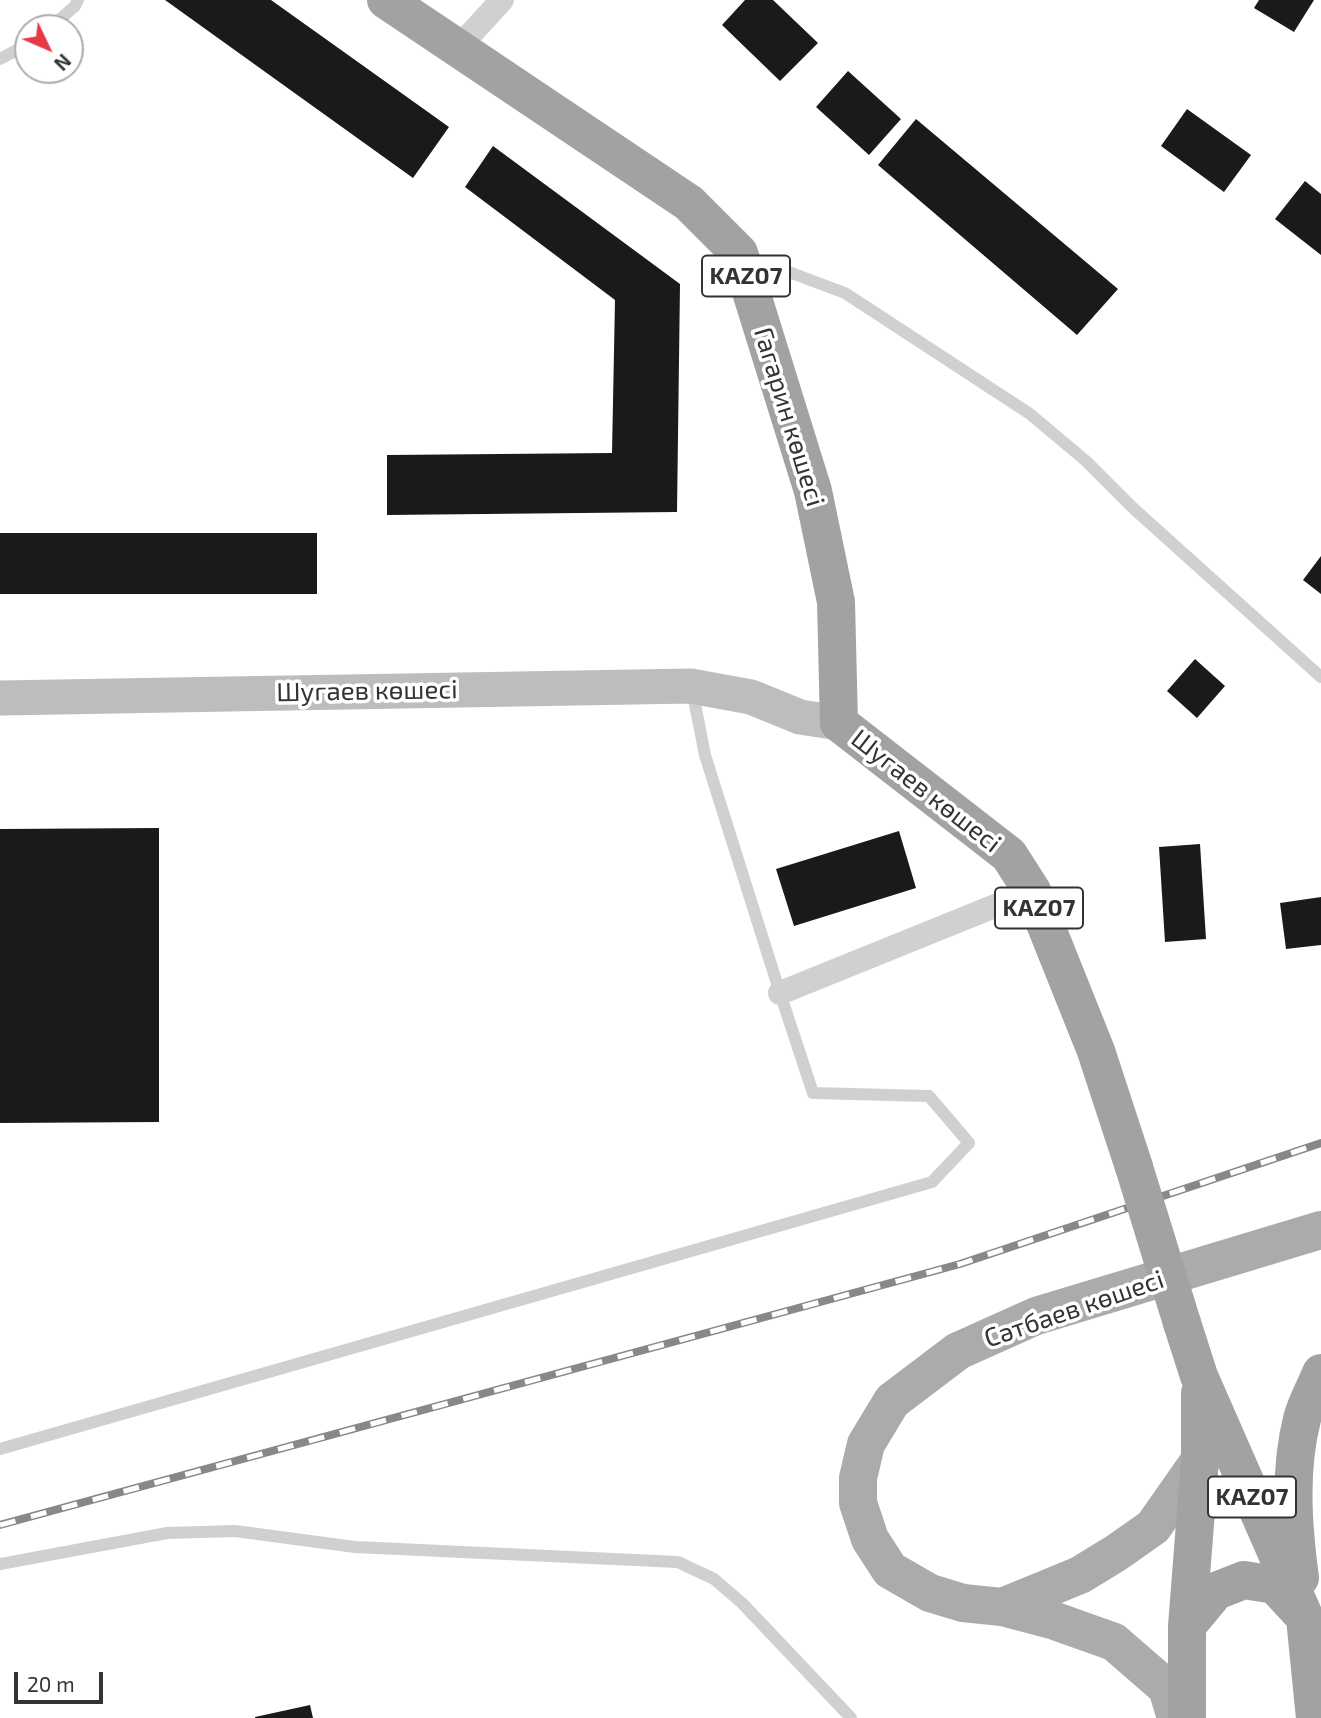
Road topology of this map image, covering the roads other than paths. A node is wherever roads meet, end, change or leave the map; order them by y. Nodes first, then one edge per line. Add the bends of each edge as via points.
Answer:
1 (78, 0) edge
2 (386, 0) edge
3 (502, 0) edge
4 (66, 14) edge
5 (457, 49) junction
6 (739, 253) junction
7 (1321, 677) edge
8 (691, 686) junction
9 (0, 698) edge
10 (839, 723) junction
11 (1032, 891) junction
12 (780, 993) junction
13 (1321, 1230) edge
14 (1321, 1373) edge
15 (1199, 1377) junction
16 (0, 1449) edge
17 (1200, 1460) junction
18 (0, 1564) edge
19 (1002, 1606) junction
20 (1305, 1618) junction
21 (1187, 1626) junction
22 (851, 1718) edge
23 (1176, 1718) edge
24 (1187, 1718) edge
25 (1315, 1718) edge

1 - 4 lane
2 - 5 highway, Гагарин көшесі / KAZ07
3 - 5 street
5 - 6 highway, Гагарин көшесі / KAZ07 via 689,203
6 - 7 lane via 845,293 1030,414
6 - 10 highway, Гагарин көшесі / KAZ07 via 813,491 836,602
8 - 9 main road, Шугаев көшесі
8 - 10 main road, Шугаев көшесі via 751,697 800,717
8 - 12 lane via 705,755
10 - 11 highway, Шугаев көшесі / KAZ07 via 1009,855
11 - 12 street
11 - 15 highway, Шугаев көшесі / KAZ07, bridge via 1096,1051
12 - 16 lane via 813,1093 929,1096 969,1143 932,1182
13 - 19 main road, Сәтбаев көшесі via 1036,1316 958,1351 892,1401 866,1444 858,1478 858,1503 870,1539 890,1570 930,1593 963,1603
14 - 20 highway via 1303,1416 1293,1461 1294,1534
15 - 17 highway, Шугаев көшесі
15 - 20 highway, Шугаев көшесі / KAZ07
17 - 19 main road, Сәтбаев көшесі via 1153,1527 1080,1575
17 - 21 highway, KAZ07
18 - 22 lane via 167,1534 234,1531 355,1547 678,1562 714,1579 742,1603
19 - 23 main road, Сәтбаев көшесі via 1114,1642 1167,1688
20 - 21 highway via 1275,1585 1244,1580 1216,1591
20 - 25 highway, Шугаев көшесі / KAZ07
21 - 24 highway, KAZ07

